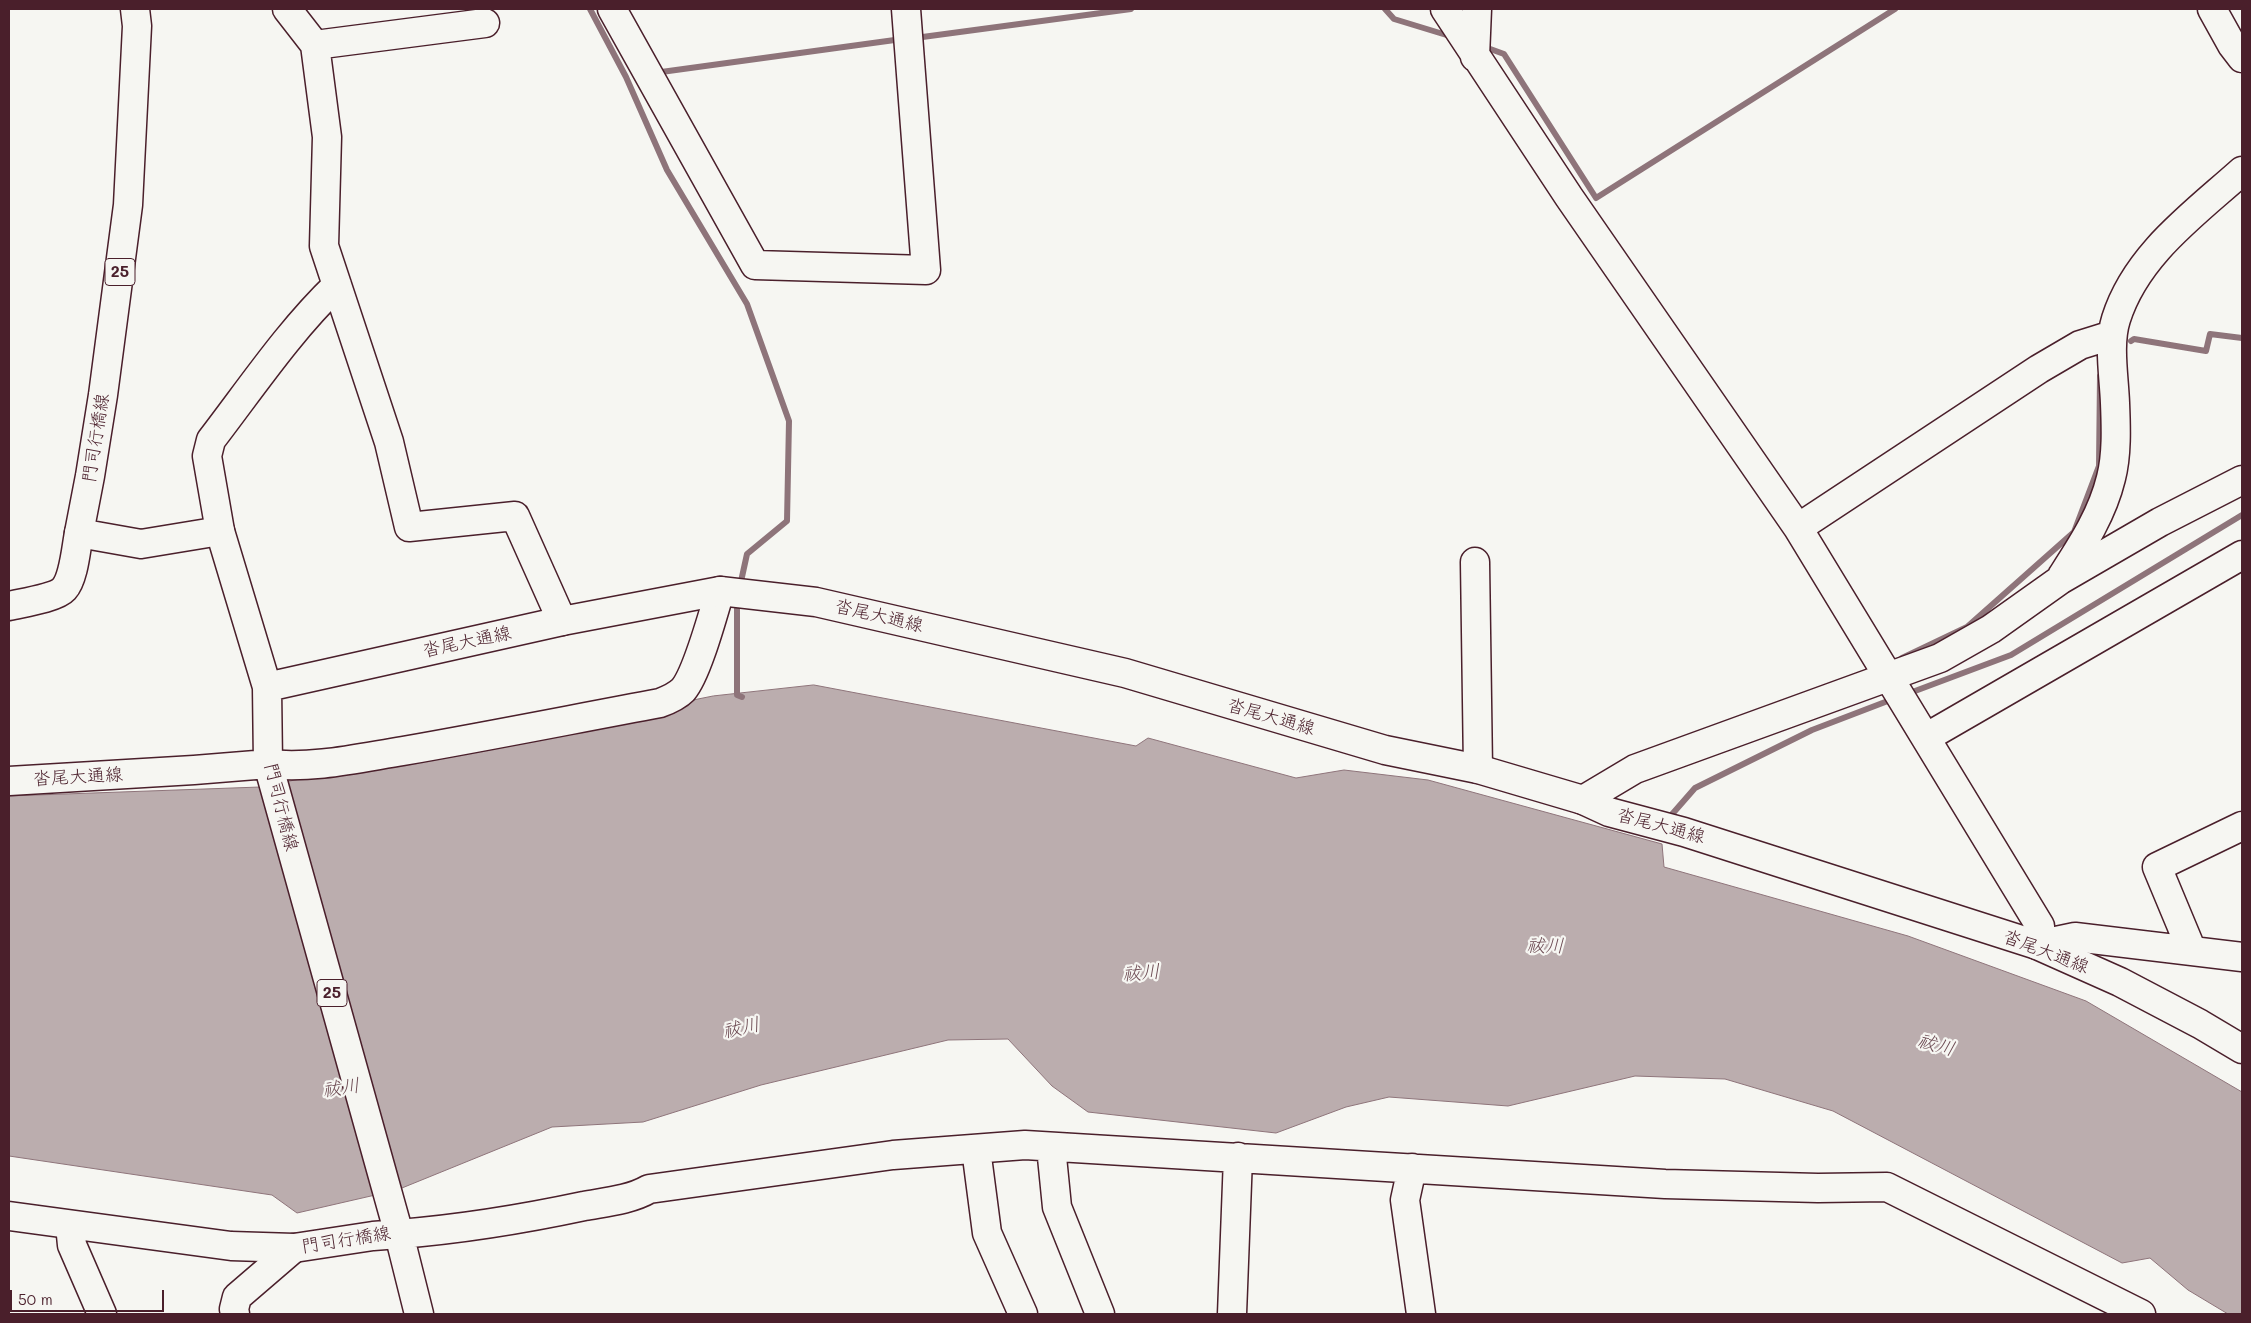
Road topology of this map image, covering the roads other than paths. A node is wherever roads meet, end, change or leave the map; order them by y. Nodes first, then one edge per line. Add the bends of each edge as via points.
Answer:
1 (134, 9) edge
2 (287, 9) edge
3 (612, 9) edge
4 (906, 9) edge
5 (1446, 9) edge
6 (1477, 9) edge
7 (2212, 9) edge
8 (485, 23) dead end
9 (315, 46) junction
10 (1475, 57) junction
11 (2242, 58) edge
12 (2242, 171) edge
13 (337, 285) junction
14 (2112, 335) junction
15 (2242, 480) edge
16 (1798, 528) junction
17 (220, 531) junction
18 (79, 533) junction
19 (2242, 555) edge
20 (1475, 562) dead end
21 (2060, 580) junction
22 (720, 591) junction
23 (9, 606) edge
24 (562, 621) junction
25 (1892, 682) junction
26 (267, 687) junction
27 (1924, 734) junction
28 (269, 769) junction
29 (1478, 769) junction
30 (9, 781) edge
31 (1583, 800) junction
32 (2242, 826) edge
33 (2037, 945) junction
34 (2192, 950) junction
35 (2242, 957) edge
36 (2242, 1049) edge
37 (1051, 1147) junction
38 (976, 1149) junction
39 (1238, 1157) junction
40 (1412, 1168) junction
41 (9, 1216) edge
42 (397, 1223) junction
43 (70, 1225) junction
44 (294, 1248) junction
45 (102, 1314) edge
46 (234, 1314) edge
47 (419, 1314) edge
48 (1023, 1314) edge
49 (1100, 1314) edge
50 (1232, 1314) edge
51 (1421, 1314) edge
52 (2142, 1314) edge

1 - 18 street, 門司行橋線 / 25 via 136,36 128,205 103,395
2 - 9 street
3 - 4 street via 755,265 926,270
5 - 10 street
6 - 10 street
7 - 11 street
8 - 9 street
9 - 13 street via 327,137 324,246
10 - 16 street
12 - 14 street via 2148,258 2122,303
13 - 17 street, 門司行橋線 via 288,340 211,440 207,456
13 - 24 street via 390,442 409,528 515,516
14 - 16 street via 2080,345 2039,369
14 - 21 street via 2116,429 2112,476 2092,530
15 - 21 street via 2160,522
16 - 25 street
17 - 18 street via 141,544
17 - 26 street, 門司行橋線 / 25
18 - 23 street, 門司行橋線 via 69,580 63,590
19 - 27 street
20 - 29 street
21 - 25 street via 1974,639
22 - 24 street, 沓尾大通線
22 - 28 street, 沓尾大通線 via 684,689 660,703 454,742
22 - 29 street, 沓尾大通線 via 816,602 1124,673 1385,750
24 - 26 street, 沓尾大通線
25 - 27 street
25 - 31 street via 1636,769
26 - 28 street, 門司行橋線 / 25
27 - 33 street via 2040,926
28 - 30 street, 沓尾大通線
28 - 42 street, 門司行橋線 / 25
29 - 31 street, 沓尾大通線
31 - 33 street, 沓尾大通線 via 1609,812 1684,832
32 - 34 street via 2157,867
33 - 34 street via 2075,937
33 - 36 street, 沓尾大通線 via 2120,982
34 - 35 street
37 - 38 street via 1025,1145
37 - 39 street
37 - 49 street via 1057,1207
38 - 42 street via 893,1155 649,1189 638,1195 573,1209 447,1230
38 - 48 street via 987,1233
39 - 40 street
39 - 50 street
40 - 51 street via 1405,1200
40 - 52 street via 1665,1184 1887,1187
41 - 43 street, 門司行橋線
42 - 44 street, 門司行橋線 via 373,1236
42 - 47 street
43 - 44 street, 門司行橋線 via 231,1246
43 - 45 street via 72,1245
44 - 46 street via 236,1297

